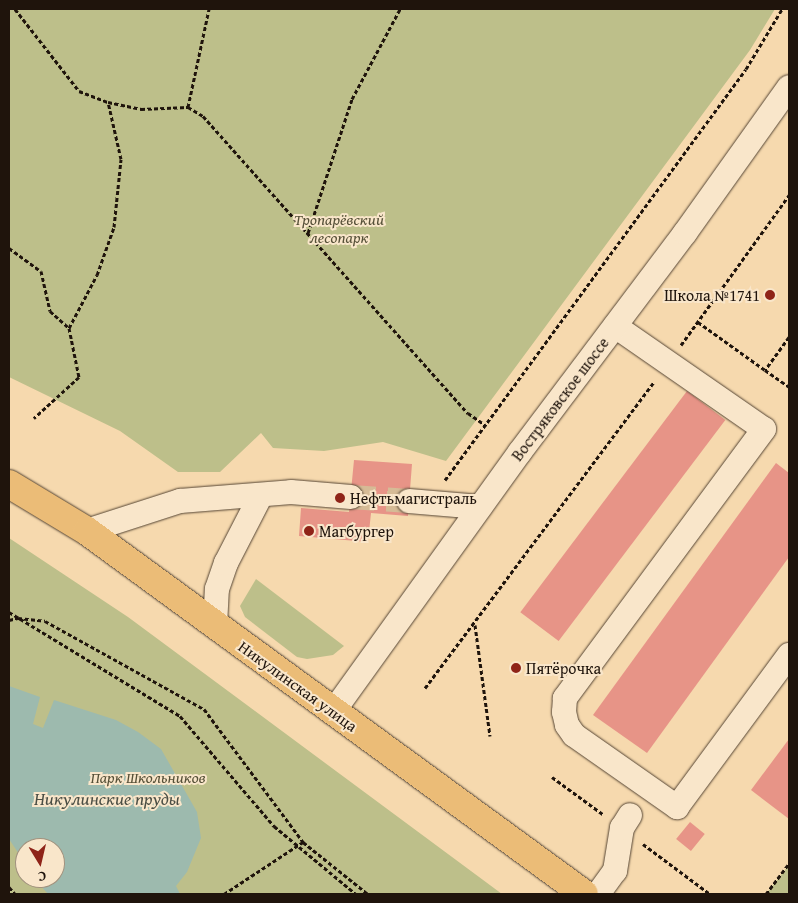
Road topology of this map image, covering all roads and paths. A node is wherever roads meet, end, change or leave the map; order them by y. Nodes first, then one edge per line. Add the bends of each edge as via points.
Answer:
1 (15, 9) edge
2 (400, 9) edge
3 (782, 9) edge
4 (207, 10) edge
5 (789, 87) edge
6 (108, 102) junction
7 (188, 107) junction
8 (789, 195) edge
9 (308, 233) junction
10 (9, 248) edge
11 (698, 322) junction
12 (615, 326) junction
13 (69, 328) junction
14 (789, 337) edge
15 (669, 362) junction
16 (765, 370) junction
17 (789, 387) edge
18 (34, 418) dead end
19 (485, 425) junction
20 (9, 484) edge
21 (261, 495) junction
22 (351, 497) tunnel mouth
23 (419, 502) joint
24 (480, 507) junction
25 (87, 531) junction
26 (9, 612) edge
27 (18, 618) junction
28 (9, 620) edge
29 (475, 624) junction
30 (215, 625) junction
31 (789, 655) edge
32 (426, 688) dead end
33 (333, 712) junction
34 (490, 736) dead end
35 (630, 815) dead end
36 (303, 842) junction
37 (298, 846) junction
38 (789, 864) edge
39 (9, 886) edge
40 (15, 894) edge
41 (224, 894) edge
42 (356, 894) edge
43 (368, 894) edge
44 (584, 894) edge
45 (598, 894) edge
46 (766, 894) edge

1 - 6 path via 80,91
2 - 9 path via 352,99
3 - 19 path via 746,69
4 - 7 path
5 - 12 street, Востряковское шоссе
6 - 7 path via 141,109
6 - 13 path via 122,159 114,227 97,275
7 - 9 path via 203,116
8 - 11 path
9 - 19 path via 468,413
10 - 13 path via 41,271 50,311
11 - 15 path
11 - 16 path
12 - 15 street
12 - 24 street, Востряковское шоссе
13 - 18 path via 79,377
14 - 16 path
15 - 29 path
15 - 31 street via 764,429 565,698 567,725 574,735 677,806
16 - 17 path
19 - 23 path
20 - 25 main road, Никулинская улица
21 - 22 street via 291,492
21 - 25 street via 180,501
21 - 30 street via 226,563 217,589
23 - 24 street
24 - 33 street, Востряковское шоссе
25 - 30 main road, Никулинская улица
26 - 27 path
27 - 28 path
27 - 36 path via 45,621 204,708
27 - 37 path via 180,716 274,826
29 - 32 path
29 - 34 path
30 - 33 main road, Никулинская улица
33 - 44 main road, Никулинская улица
35 - 45 street via 622,828 614,871
36 - 37 path
36 - 43 path
37 - 41 path
37 - 42 path
38 - 46 path
39 - 40 path

